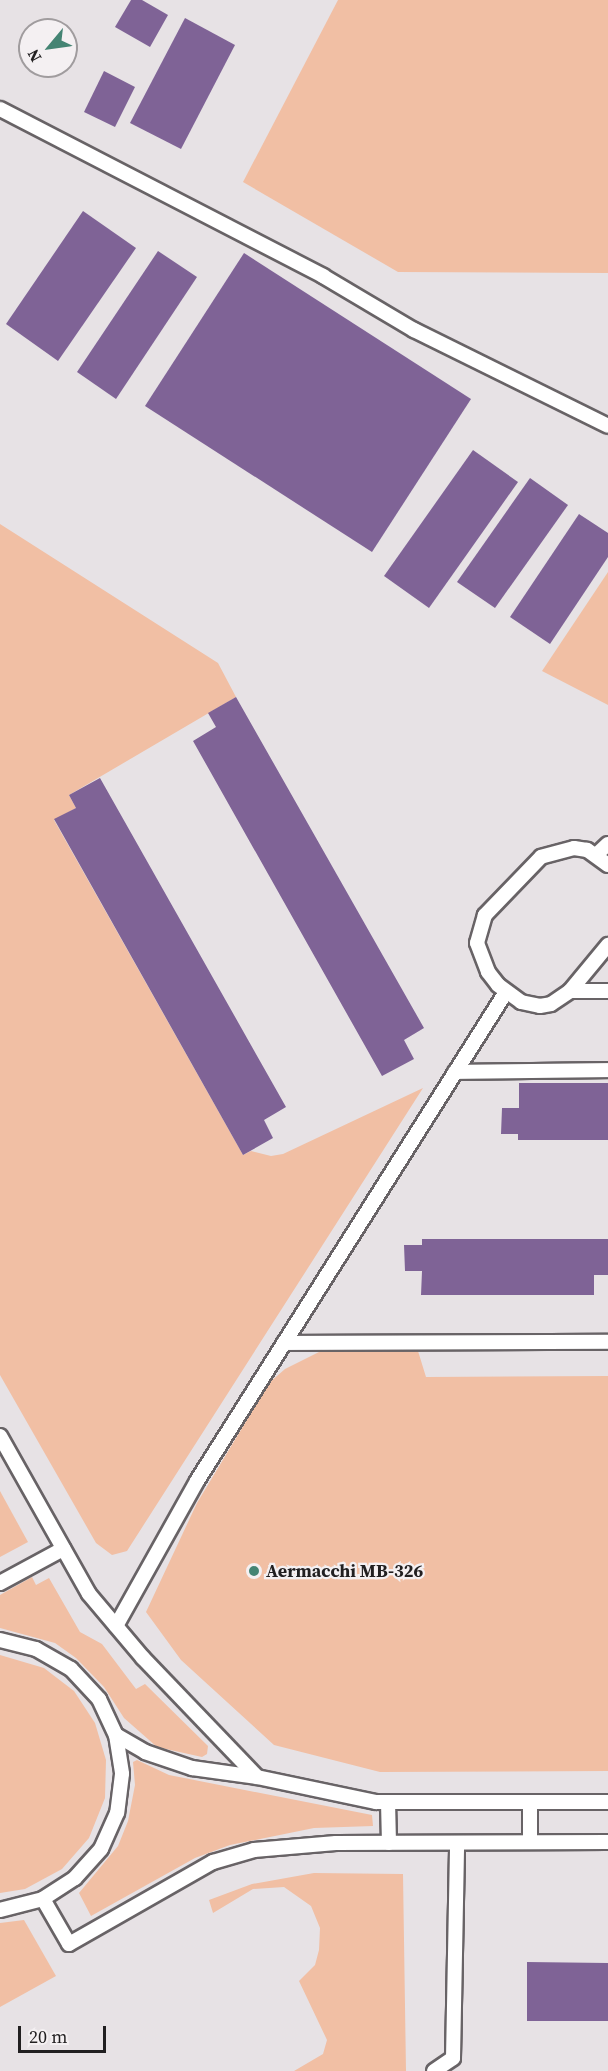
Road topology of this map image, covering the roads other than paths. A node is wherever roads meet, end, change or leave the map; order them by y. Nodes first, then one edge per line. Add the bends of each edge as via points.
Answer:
1 (0, 109) edge
2 (608, 426) edge
3 (608, 844) edge
4 (596, 855) junction
5 (608, 866) edge
6 (608, 945) edge
7 (570, 991) junction
8 (608, 991) edge
9 (506, 992) junction
10 (608, 1070) edge
11 (455, 1072) junction
12 (608, 1342) edge
13 (284, 1343) junction
14 (0, 1436) edge
15 (63, 1549) junction
16 (0, 1583) edge
17 (116, 1626) junction
18 (0, 1640) edge
19 (116, 1735) junction
20 (257, 1776) junction
21 (388, 1802) junction
22 (608, 1802) edge
23 (530, 1803) junction
24 (530, 1842) junction
25 (608, 1842) edge
26 (389, 1843) junction
27 (457, 1843) junction
28 (43, 1899) junction
29 (0, 1910) edge
30 (453, 2065) edge
31 (434, 2071) edge

1 - 2 lane via 303,265 414,330
3 - 4 lane
4 - 5 lane
4 - 9 lane via 574,848 542,857 485,915 477,933 481,958
6 - 7 lane
7 - 8 lane
7 - 9 lane via 551,1004 540,1006 521,1002
9 - 11 lane
10 - 11 lane
11 - 13 lane
12 - 13 lane
13 - 17 lane via 196,1481
14 - 15 lane
15 - 16 lane
15 - 17 lane via 89,1594
17 - 20 lane
18 - 19 lane via 36,1649 71,1669 99,1699
19 - 20 lane via 145,1752 192,1768
19 - 28 lane via 122,1774 113,1822 101,1849 75,1878
20 - 21 lane
21 - 23 lane
21 - 26 lane
22 - 23 lane
23 - 24 lane
24 - 25 lane
24 - 27 lane
26 - 27 lane
26 - 28 lane via 254,1850 213,1862 69,1944
27 - 30 lane
28 - 29 lane
30 - 31 lane

